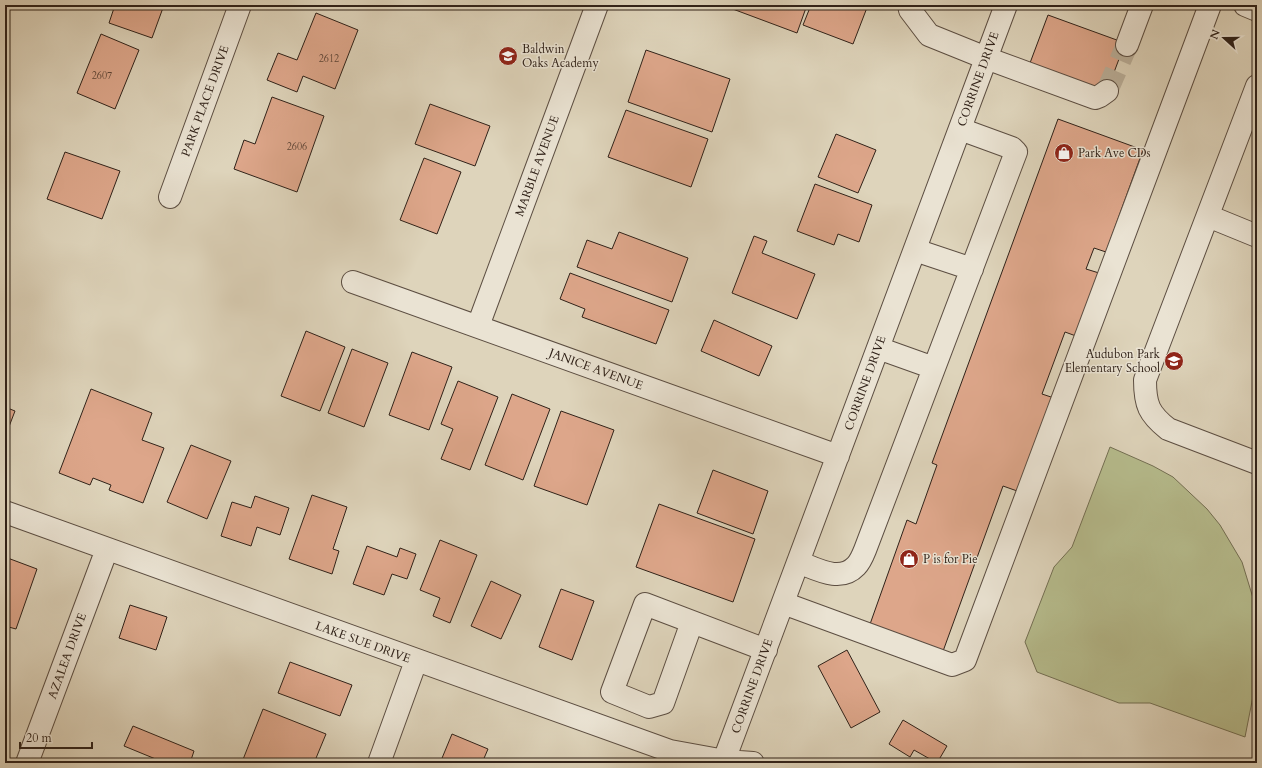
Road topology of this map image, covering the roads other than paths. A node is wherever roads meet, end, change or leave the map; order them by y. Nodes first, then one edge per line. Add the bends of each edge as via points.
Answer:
1 (240, 5) edge
2 (597, 5) edge
3 (909, 5) edge
4 (1006, 5) edge
5 (1142, 5) edge
6 (1210, 5) edge
7 (1245, 5) edge
8 (1257, 10) edge
9 (1127, 45) tunnel mouth
10 (986, 58) junction
11 (1257, 86) edge
12 (1107, 91) dead end
13 (960, 129) junction
14 (170, 197) dead end
15 (1208, 216) junction
16 (1257, 236) edge
17 (915, 250) junction
18 (972, 269) junction
19 (353, 282) dead end
20 (478, 326) junction
21 (878, 348) junction
22 (934, 368) junction
23 (838, 456) junction
24 (1257, 463) edge
25 (5, 512) edge
26 (107, 549) junction
27 (798, 562) junction
28 (783, 603) junction
29 (692, 622) junction
30 (766, 650) junction
31 (416, 661) junction
32 (724, 762) edge
33 (27, 763) edge
34 (379, 763) edge
35 (753, 763) edge

1 - 14 street, PARK PLACE DRIVE
2 - 20 street, MARBLE AVENUE
3 - 10 street via 929,35
4 - 10 street, CORRINE DRIVE
5 - 9 street
6 - 28 street via 965,660 952,665
7 - 8 street
10 - 12 street via 1095,98
10 - 13 street, CORRINE DRIVE
11 - 15 street
13 - 17 street, CORRINE DRIVE
13 - 18 street via 1012,148 1016,152
15 - 16 street
15 - 24 street via 1145,380 1145,397 1150,412 1168,429
17 - 18 street
17 - 21 street, CORRINE DRIVE
18 - 22 street
19 - 20 street, JANICE AVENUE
20 - 23 street, JANICE AVENUE
21 - 22 street
21 - 23 street, CORRINE DRIVE
22 - 27 street via 857,566 846,574 833,575
23 - 27 street, CORRINE DRIVE
25 - 26 street, LAKE SUE DRIVE
26 - 31 street, LAKE SUE DRIVE
26 - 33 street, AZALEA DRIVE
27 - 28 street, CORRINE DRIVE
28 - 30 street, CORRINE DRIVE
29 - 29 street via 645,604 612,692 649,707 663,703
29 - 30 street
30 - 32 street, CORRINE DRIVE
31 - 32 street, LAKE SUE DRIVE via 670,751
31 - 34 street
32 - 35 street, LAKE SUE DRIVE

